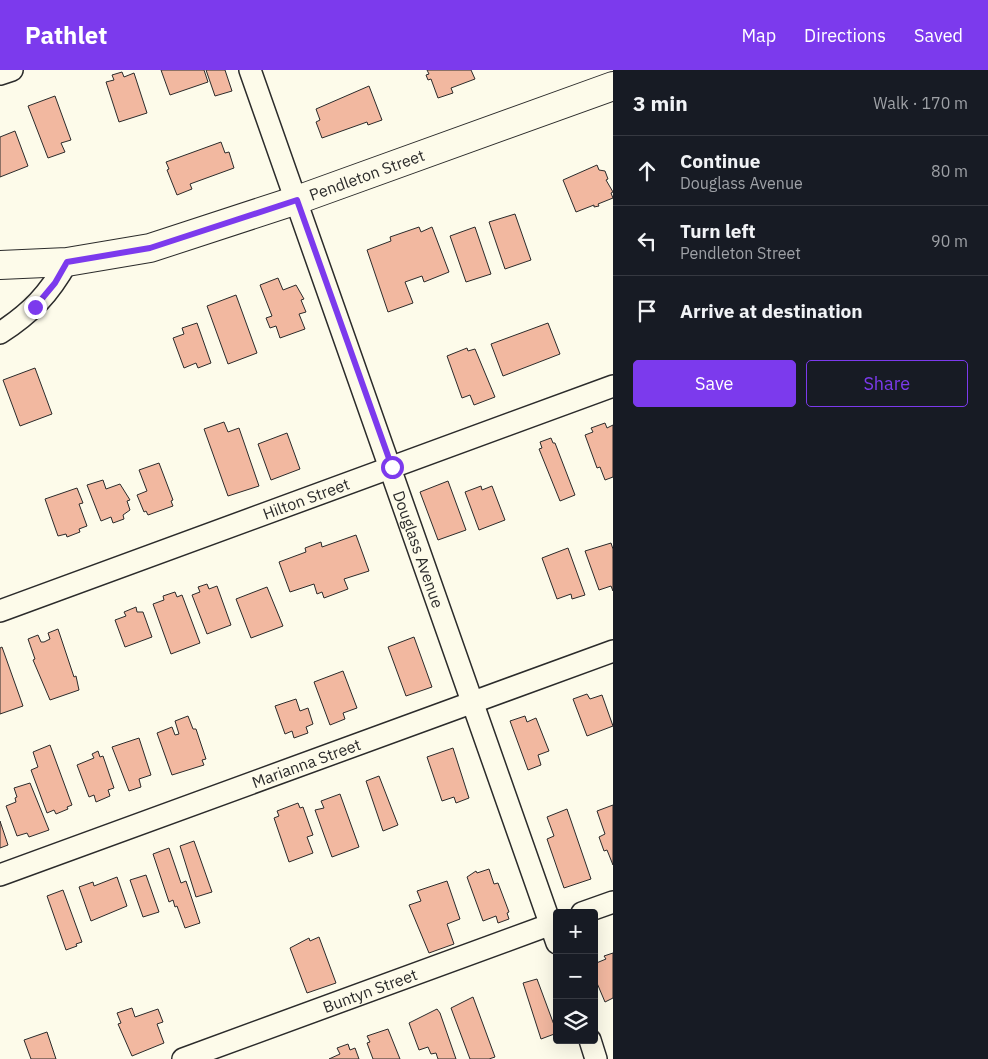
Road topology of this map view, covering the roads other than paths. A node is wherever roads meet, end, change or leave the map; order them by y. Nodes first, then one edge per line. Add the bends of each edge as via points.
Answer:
1 (12, 70) edge
2 (250, 70) edge
3 (0, 74) edge
4 (613, 86) edge
5 (297, 200) junction
6 (67, 262) junction
7 (0, 265) edge
8 (0, 333) edge
9 (613, 386) edge
10 (392, 467) junction
11 (0, 612) edge
12 (613, 651) edge
13 (471, 703) junction
14 (0, 875) edge
15 (613, 902) edge
16 (593, 909) edge
17 (553, 925) edge
18 (553, 931) edge
19 (591, 1044) edge
20 (183, 1059) edge
21 (596, 1059) edge

1 - 3 street
2 - 5 street, Douglass Avenue
4 - 5 main road, Pendleton Street
5 - 6 main road, Pendleton Street via 150,248
5 - 10 street, Douglass Avenue
6 - 7 main road, Pendleton Street
6 - 8 street via 35,307
9 - 10 street, Hilton Street
10 - 11 street, Hilton Street
10 - 13 street, Douglass Avenue
12 - 13 street, Marianna Street
13 - 14 street, Marianna Street
13 - 17 street, Douglass Avenue
15 - 16 street
18 - 20 street, Buntyn Street
19 - 21 street

